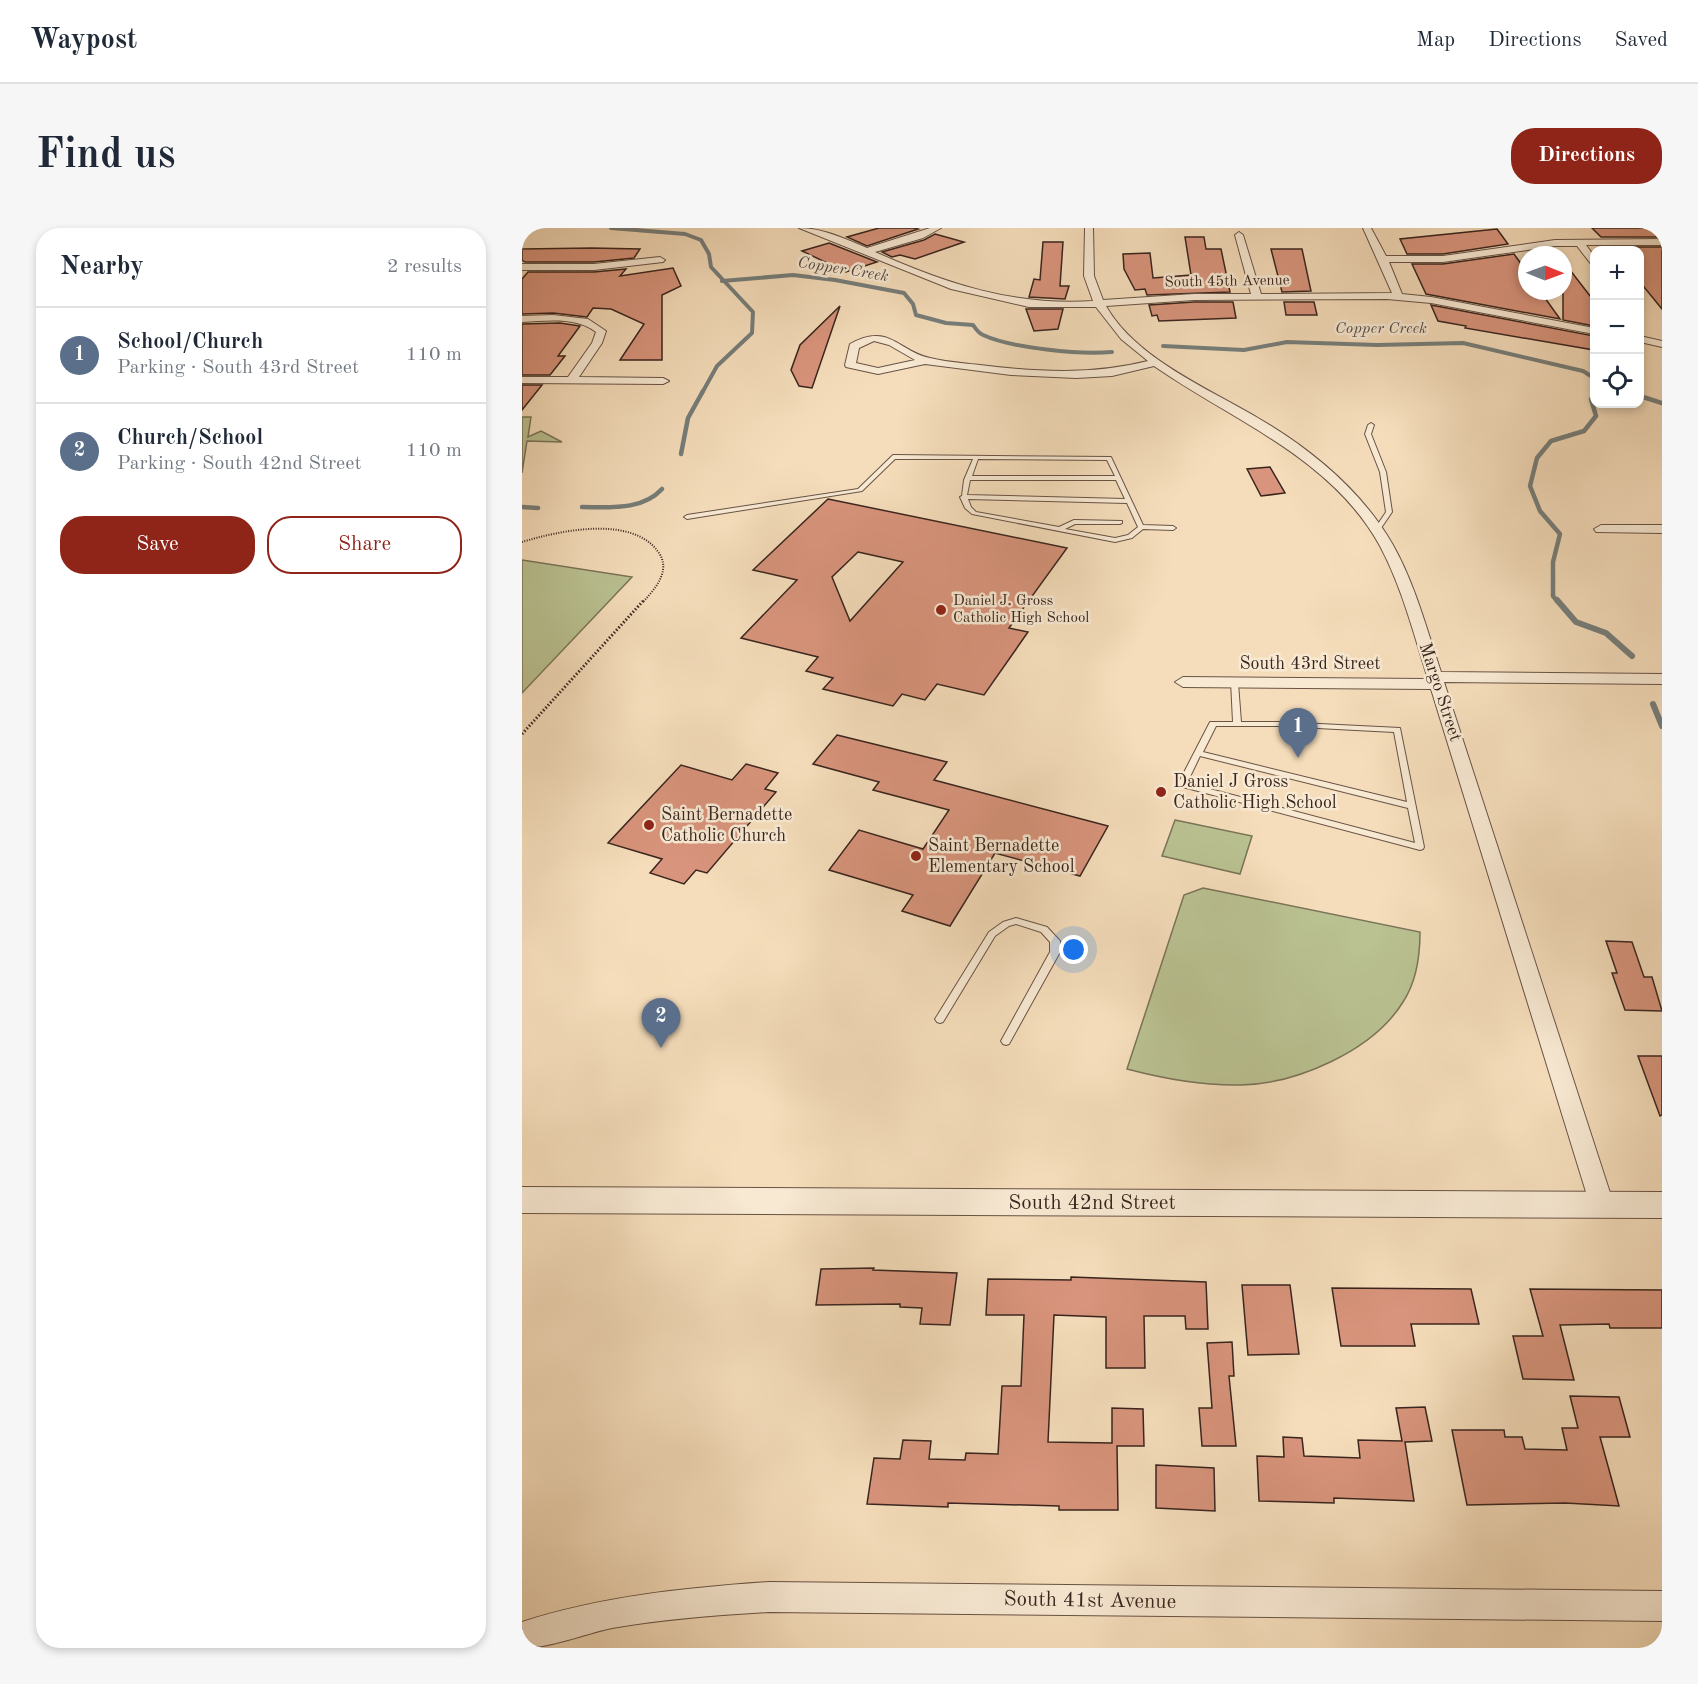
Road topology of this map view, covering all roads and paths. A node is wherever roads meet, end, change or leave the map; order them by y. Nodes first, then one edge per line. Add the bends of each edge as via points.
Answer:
1 (803, 228) edge
2 (937, 228) edge
3 (1089, 228) edge
4 (1367, 228) edge
5 (1239, 236) dead end
6 (1579, 242) junction
7 (1662, 242) edge
8 (868, 251) junction
9 (1590, 257) edge
10 (1383, 259) junction
11 (660, 260) dead end
12 (522, 267) edge
13 (1257, 296) junction
14 (1398, 297) junction
15 (1098, 304) junction
16 (522, 319) edge
17 (1590, 330) edge
18 (1644, 337) edge
19 (1662, 344) edge
20 (925, 361) junction
21 (1156, 362) junction
22 (522, 380) edge
23 (571, 380) junction
24 (663, 381) dead end
25 (1371, 425) dead end
26 (976, 458) junction
27 (969, 478) junction
28 (1117, 478) junction
29 (963, 497) junction
30 (1129, 501) junction
31 (687, 517) dead end
32 (1120, 522) dead end
33 (1142, 527) junction
34 (1173, 528) dead end
35 (1060, 529) junction
36 (1602, 529) dead end
37 (1662, 529) edge
38 (1377, 530) junction
39 (522, 542) edge
40 (1662, 679) edge
41 (1437, 680) junction
42 (1183, 682) dead end
43 (1234, 683) junction
44 (1236, 724) junction
45 (522, 734) edge
46 (1198, 753) junction
47 (1412, 806) junction
48 (940, 1019) dead end
49 (1006, 1041) dead end
50 (522, 1200) edge
51 (1602, 1205) junction
52 (1662, 1205) edge
53 (1662, 1606) edge
54 (522, 1637) edge

1 - 8 street, South 45th Avenue
2 - 8 street
3 - 15 street via 1089,277
4 - 10 street
5 - 13 street
6 - 7 street
6 - 9 street
6 - 10 street via 1443,259
8 - 15 street, South 45th Avenue via 917,274 985,296 1029,304
10 - 14 street
11 - 12 street via 594,267
13 - 14 street, South 45th Avenue
13 - 15 street, South 45th Avenue
14 - 17 street, South 45th Avenue
15 - 21 street, Margo Street via 1124,336
16 - 23 street via 580,321 601,331
18 - 19 street
20 - 20 street via 893,343 874,338 854,346 849,361 850,365 878,370
20 - 21 street via 1076,376
21 - 38 street, Margo Street via 1295,448 1351,498
22 - 23 street
23 - 24 street
25 - 38 lane via 1368,434 1383,472 1389,512
26 - 27 lane
26 - 28 lane via 1108,458
26 - 31 lane via 893,457 860,490
27 - 28 lane
27 - 29 lane
28 - 30 lane
29 - 30 lane
29 - 35 lane via 974,513
30 - 33 lane
32 - 35 lane via 1074,522
33 - 34 lane
33 - 35 lane via 1134,536 1115,540
36 - 37 street
38 - 41 street, Margo Street via 1405,582
39 - 45 path via 564,531 613,530 654,546 664,569 654,590
40 - 41 street, South 43rd Street
41 - 43 street, South 43rd Street
41 - 51 street, Margo Street
42 - 43 street, South 43rd Street
43 - 44 lane
44 - 46 lane via 1213,724
44 - 47 lane via 1397,730
46 - 47 lane
46 - 47 lane via 1182,784 1420,847
48 - 49 lane via 992,934 1016,921 1044,928 1055,941 1055,952
50 - 51 street, South 42nd Street
51 - 52 street, South 42nd Street
53 - 54 street, South 41st Avenue via 769,1597 630,1610

